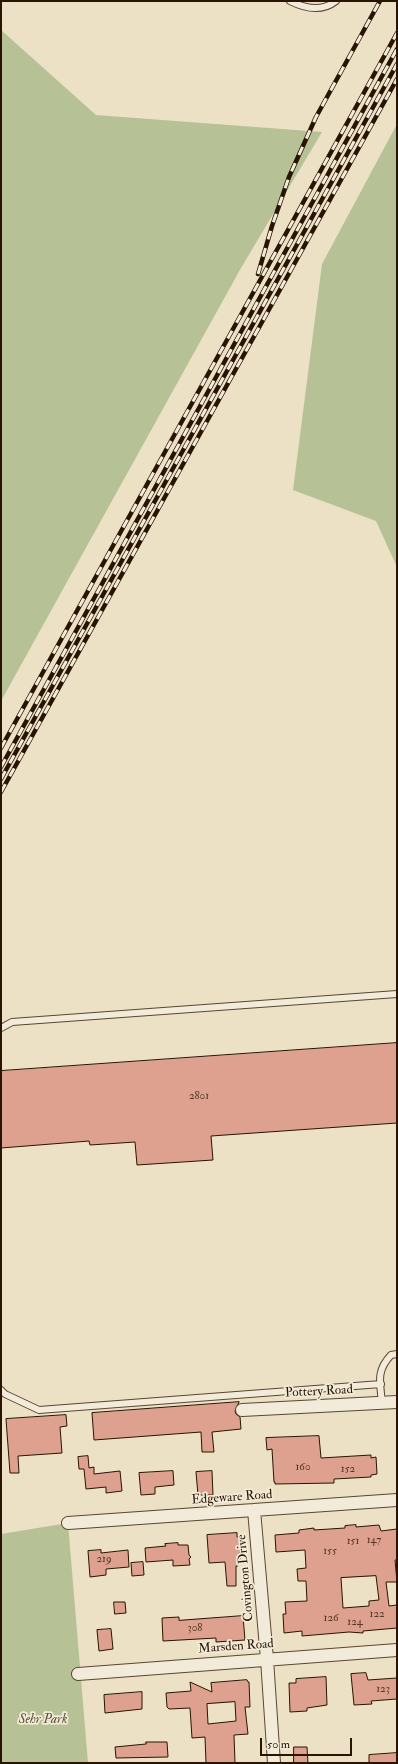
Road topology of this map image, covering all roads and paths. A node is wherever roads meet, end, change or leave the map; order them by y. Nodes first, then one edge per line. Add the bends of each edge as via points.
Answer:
1 (290, 1) edge
2 (336, 1) edge
3 (397, 994) edge
4 (1, 1028) edge
5 (397, 1354) edge
6 (380, 1384) junction
7 (1, 1390) edge
8 (397, 1402) edge
9 (382, 1403) junction
10 (242, 1410) dead end
11 (397, 1500) edge
12 (254, 1510) junction
13 (68, 1523) dead end
14 (397, 1650) edge
15 (267, 1659) junction
16 (78, 1674) dead end
17 (274, 1763) edge

1 - 2 lane via 301,7 316,9 324,8
3 - 4 lane via 12,1022
5 - 6 lane via 391,1355 383,1363
6 - 7 lane via 39,1410
6 - 9 lane
8 - 9 street, Pottery Road
9 - 10 street, Pottery Road
11 - 12 street, Edgeware Road
12 - 13 street, Edgeware Road
12 - 15 street, Covington Drive
14 - 15 street, Marsden Road
15 - 16 street, Marsden Road
15 - 17 street, Covington Drive

